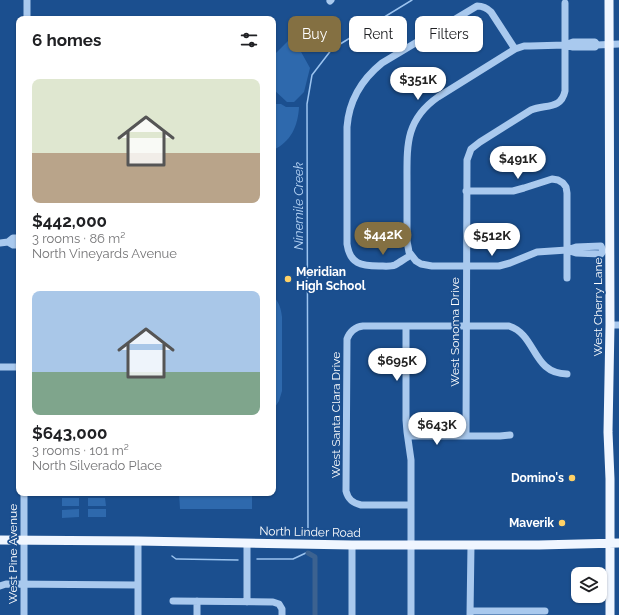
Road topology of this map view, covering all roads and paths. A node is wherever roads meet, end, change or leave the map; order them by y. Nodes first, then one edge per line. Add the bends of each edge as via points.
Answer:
1 (27, 0) edge
2 (609, 0) edge
3 (565, 3) dead end
4 (27, 16) edge
5 (619, 44) edge
6 (565, 45) junction
7 (608, 45) junction
8 (515, 49) junction
9 (466, 191) junction
10 (16, 238) edge
11 (8, 242) junction
12 (0, 243) edge
13 (16, 245) edge
14 (567, 250) junction
15 (607, 251) junction
16 (411, 255) junction
17 (466, 266) junction
18 (567, 278) dead end
19 (615, 325) edge
20 (406, 326) junction
21 (466, 326) junction
22 (0, 367) edge
23 (16, 367) edge
24 (567, 374) dead end
25 (408, 436) junction
26 (466, 436) junction
27 (510, 436) dead end
28 (24, 496) edge
29 (411, 505) junction
30 (0, 540) edge
31 (24, 540) junction
32 (138, 541) junction
33 (247, 543) junction
34 (615, 543) edge
35 (411, 544) junction
36 (352, 545) junction
37 (471, 545) junction
38 (24, 584) junction
39 (138, 585) junction
40 (0, 586) edge
41 (173, 601) dead end
42 (198, 601) junction
43 (247, 602) junction
44 (545, 611) dead end
45 (470, 613) edge
46 (24, 615) edge
47 (138, 615) edge
48 (198, 615) edge
49 (282, 615) edge
50 (352, 615) edge
51 (411, 615) edge
52 (610, 615) edge

1 - 4 street
2 - 7 main road, West Cherry Lane
3 - 6 street
5 - 7 street
6 - 7 street
6 - 8 street via 524,46
6 - 9 street, West Sonoma Drive via 565,91 561,102 530,110 475,145 467,160
7 - 15 main road, West Cherry Lane
8 - 16 street via 434,100 415,122 407,149 407,246
8 - 16 street via 491,12 487,8 477,6 387,60 373,70 358,89 353,99 347,127 348,250 353,260 363,265 390,266
9 - 14 street via 513,191 552,179 558,180 566,187 567,193
9 - 17 street, West Sonoma Drive
10 - 11 street
11 - 12 street
11 - 13 street
14 - 15 street via 576,254 601,254
14 - 17 street via 537,252 499,266
14 - 18 street
15 - 19 main road, West Cherry Lane
16 - 17 street via 426,266
17 - 21 street, West Sonoma Drive
19 - 34 main road, West Cherry Lane via 608,432
20 - 21 street
20 - 25 street
20 - 29 street, West Santa Clara Drive via 358,327 353,329 347,339 346,491 350,501 355,504
21 - 24 street via 515,328 524,334 536,355 551,371
21 - 26 street, West Sonoma Drive
22 - 23 street
25 - 26 street
25 - 29 street
26 - 27 street
28 - 31 street, West Pine Avenue
29 - 35 street
30 - 31 main road, North Linder Road
31 - 32 main road, North Linder Road
31 - 38 street, West Pine Avenue
32 - 33 main road, North Linder Road
32 - 39 street
33 - 36 main road, North Linder Road
33 - 43 street
34 - 37 main road, North Linder Road
34 - 52 main road, West Cherry Lane
35 - 36 main road, North Linder Road
35 - 37 main road, North Linder Road
35 - 51 street
36 - 50 street
37 - 45 street
38 - 39 street
38 - 40 street
38 - 46 street, West Pine Avenue
39 - 47 street
41 - 42 street
42 - 43 street
42 - 48 street
43 - 49 street via 279,604
44 - 45 street

